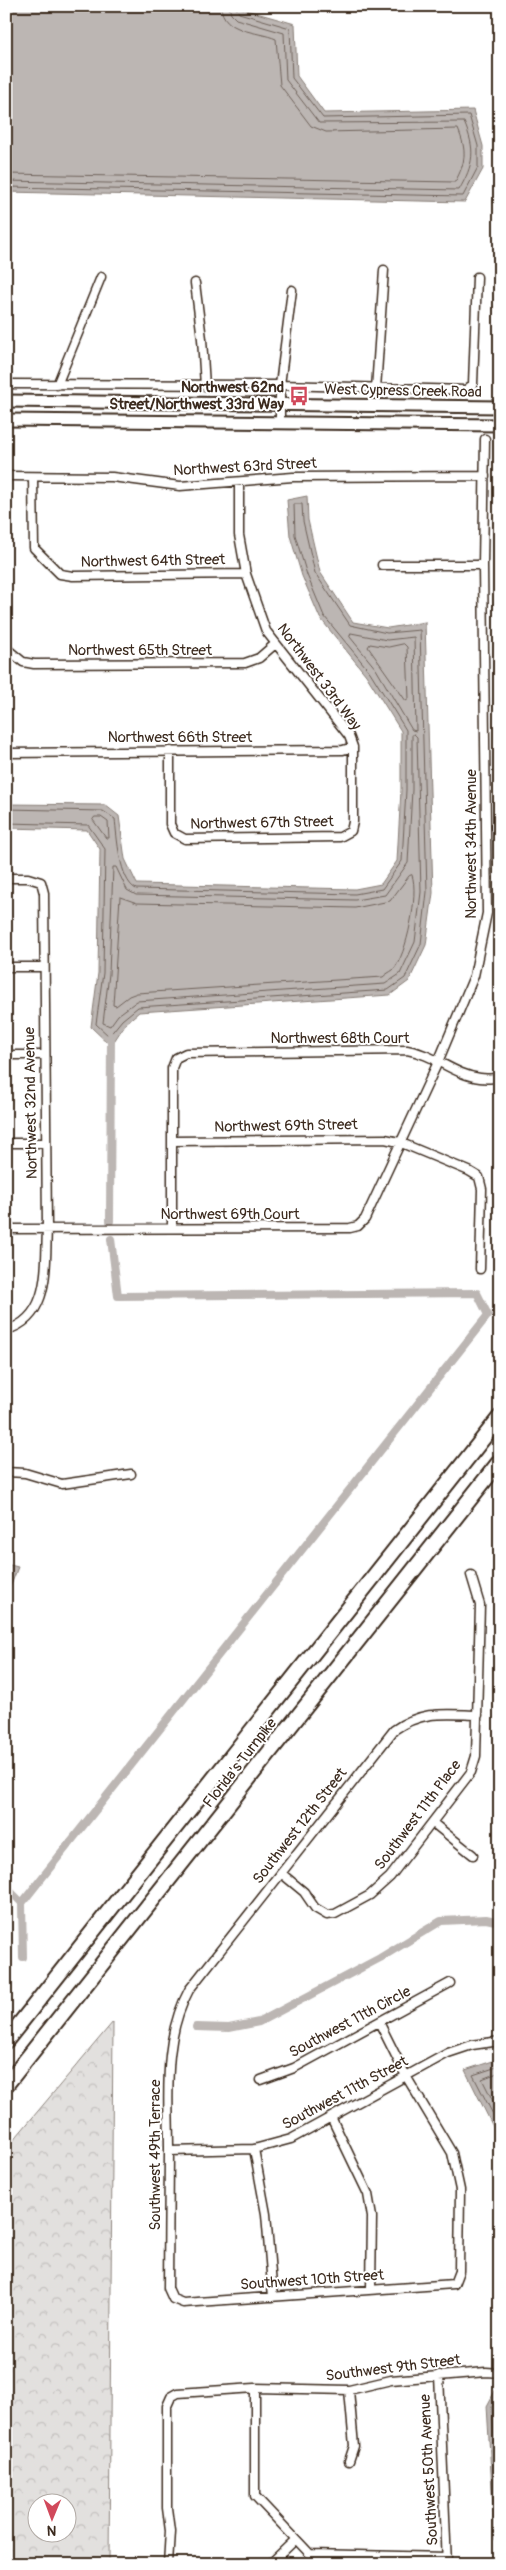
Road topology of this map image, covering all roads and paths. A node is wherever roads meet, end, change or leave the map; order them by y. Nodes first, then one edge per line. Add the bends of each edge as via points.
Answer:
1 (384, 270) dead end
2 (101, 277) dead end
3 (477, 277) dead end
4 (195, 283) dead end
5 (292, 290) dead end
6 (6, 384) edge
7 (58, 385) junction
8 (280, 385) junction
9 (205, 386) junction
10 (376, 389) junction
11 (6, 402) edge
12 (280, 405) junction
13 (500, 407) edge
14 (6, 420) edge
15 (280, 423) junction
16 (500, 425) edge
17 (485, 439) dead end
18 (6, 476) edge
19 (485, 476) junction
20 (33, 477) junction
21 (239, 483) junction
22 (382, 565) dead end
23 (483, 565) junction
24 (246, 574) junction
25 (274, 645) junction
26 (6, 648) edge
27 (353, 748) junction
28 (170, 751) junction
29 (6, 753) edge
30 (351, 831) joint
31 (6, 878) edge
32 (44, 966) junction
33 (6, 967) edge
34 (6, 1055) edge
35 (44, 1055) junction
36 (438, 1062) junction
37 (500, 1078) edge
38 (173, 1141) junction
39 (399, 1142) junction
40 (6, 1143) edge
41 (45, 1143) junction
42 (172, 1228) junction
43 (46, 1229) junction
44 (6, 1230) edge
45 (480, 1269) dead end
46 (6, 1330) edge
47 (500, 1417) edge
48 (500, 1460) edge
49 (6, 1472) edge
50 (130, 1474) dead end
51 (471, 1575) dead end
52 (478, 1715) junction
53 (433, 1823) junction
54 (474, 1855) dead end
55 (281, 1873) junction
56 (450, 1983) dead end
57 (178, 2011) joint
58 (379, 2022) junction
59 (6, 2041) edge
60 (500, 2042) edge
61 (406, 2076) junction
62 (261, 2080) dead end
63 (6, 2085) edge
64 (331, 2117) junction
65 (254, 2149) junction
66 (169, 2151) junction
67 (371, 2289) junction
68 (273, 2297) junction
69 (173, 2299) joint
70 (500, 2373) edge
71 (439, 2375) junction
72 (254, 2388) junction
73 (348, 2390) junction
74 (349, 2461) dead end
75 (294, 2540) junction
76 (447, 2560) edge
77 (168, 2564) edge
78 (270, 2564) edge

1 - 10 street
2 - 7 street
3 - 10 street via 474,384 466,390
4 - 9 street
5 - 8 street
6 - 7 street
7 - 9 street
8 - 9 street
8 - 10 street
8 - 12 street
11 - 12 main road, West Cypress Creek Road
12 - 13 main road, West Cypress Creek Road
12 - 15 street
14 - 15 main road
15 - 16 main road
17 - 19 street, Northwest 34th Avenue
18 - 20 street, Northwest 63rd Street
19 - 21 street, Northwest 63rd Street via 293,477
19 - 23 street, Northwest 34th Avenue
20 - 21 street, Northwest 63rd Street via 112,478 180,486
20 - 24 street, Northwest 64th Street via 34,548 60,574
21 - 24 street, Northwest 33rd Way via 239,535
22 - 23 street
23 - 36 street, Northwest 34th Avenue via 486,913 474,976
24 - 25 street, Northwest 33rd Way via 266,632
25 - 26 street, Northwest 65th Street via 259,658 245,663 34,664 23,662
25 - 27 street, Northwest 33rd Way via 349,736
27 - 28 street, Northwest 66th Street
27 - 30 street, Northwest 33rd Way
28 - 29 street, Northwest 66th Street
28 - 30 street, Northwest 67th Street via 170,824 174,834 185,839 340,837
31 - 32 street, Northwest 32nd Avenue via 41,882 44,893
32 - 33 street
32 - 35 street, Northwest 32nd Avenue
34 - 35 street
35 - 41 street, Northwest 32nd Avenue
36 - 37 street, Northwest 68th Court via 479,1078
36 - 38 street, Northwest 68th Court via 425,1053 408,1050 186,1053 176,1058 172,1068
36 - 39 street, Northwest 34th Avenue
38 - 39 street, Northwest 69th Street via 385,1139
38 - 42 street
39 - 42 street, Northwest 69th Court via 358,1226
39 - 45 street via 479,1177 482,1189
40 - 41 street
41 - 43 street, Northwest 32nd Avenue
42 - 43 street, Northwest 69th Court
43 - 44 street, Northwest 69th Court
43 - 46 street, Northwest 32nd Avenue via 41,1298 28,1320
47 - 59 highway, Florida's Turnpike
48 - 63 highway, Florida's Turnpike
49 - 50 street via 26,1473 62,1484
51 - 52 street, Southwest 11th Place via 480,1605
52 - 53 street, Southwest 11th Place via 476,1756 471,1772
52 - 55 street, Southwest 12th Street via 427,1714 408,1720 394,1730
53 - 54 street
53 - 55 street, Southwest 11th Place via 390,1877 370,1895 335,1914 327,1915 315,1908 304,1892
55 - 57 street, Southwest 12th Street via 189,1990
56 - 58 street, Southwest 11th Circle
57 - 66 street, Southwest 49th Terrace via 171,2039
58 - 61 street
58 - 62 street, Southwest 11th Circle via 294,2068
60 - 61 street, Southwest 11th Street via 472,2045 448,2053
61 - 64 street, Southwest 11th Street
61 - 67 street, Southwest 10th Street via 452,2153 460,2190 459,2271 454,2284
64 - 65 street, Southwest 11th Street via 291,2139
64 - 67 street via 368,2194 372,2217
65 - 66 street, Southwest 11th Street
65 - 68 street via 266,2214
66 - 69 street, Southwest 49th Terrace via 168,2288
67 - 68 street, Southwest 10th Street
68 - 69 street, Southwest 10th Street via 183,2303
70 - 71 street, Southwest 9th Street
71 - 73 street, Southwest 9th Street via 391,2380
71 - 76 street, Southwest 50th Avenue
72 - 73 street, Southwest 9th Street
72 - 75 street via 255,2496
72 - 77 street, Southwest 9th Street via 178,2393 171,2397 167,2406
73 - 74 street via 354,2446
75 - 76 street via 310,2554
75 - 78 street

